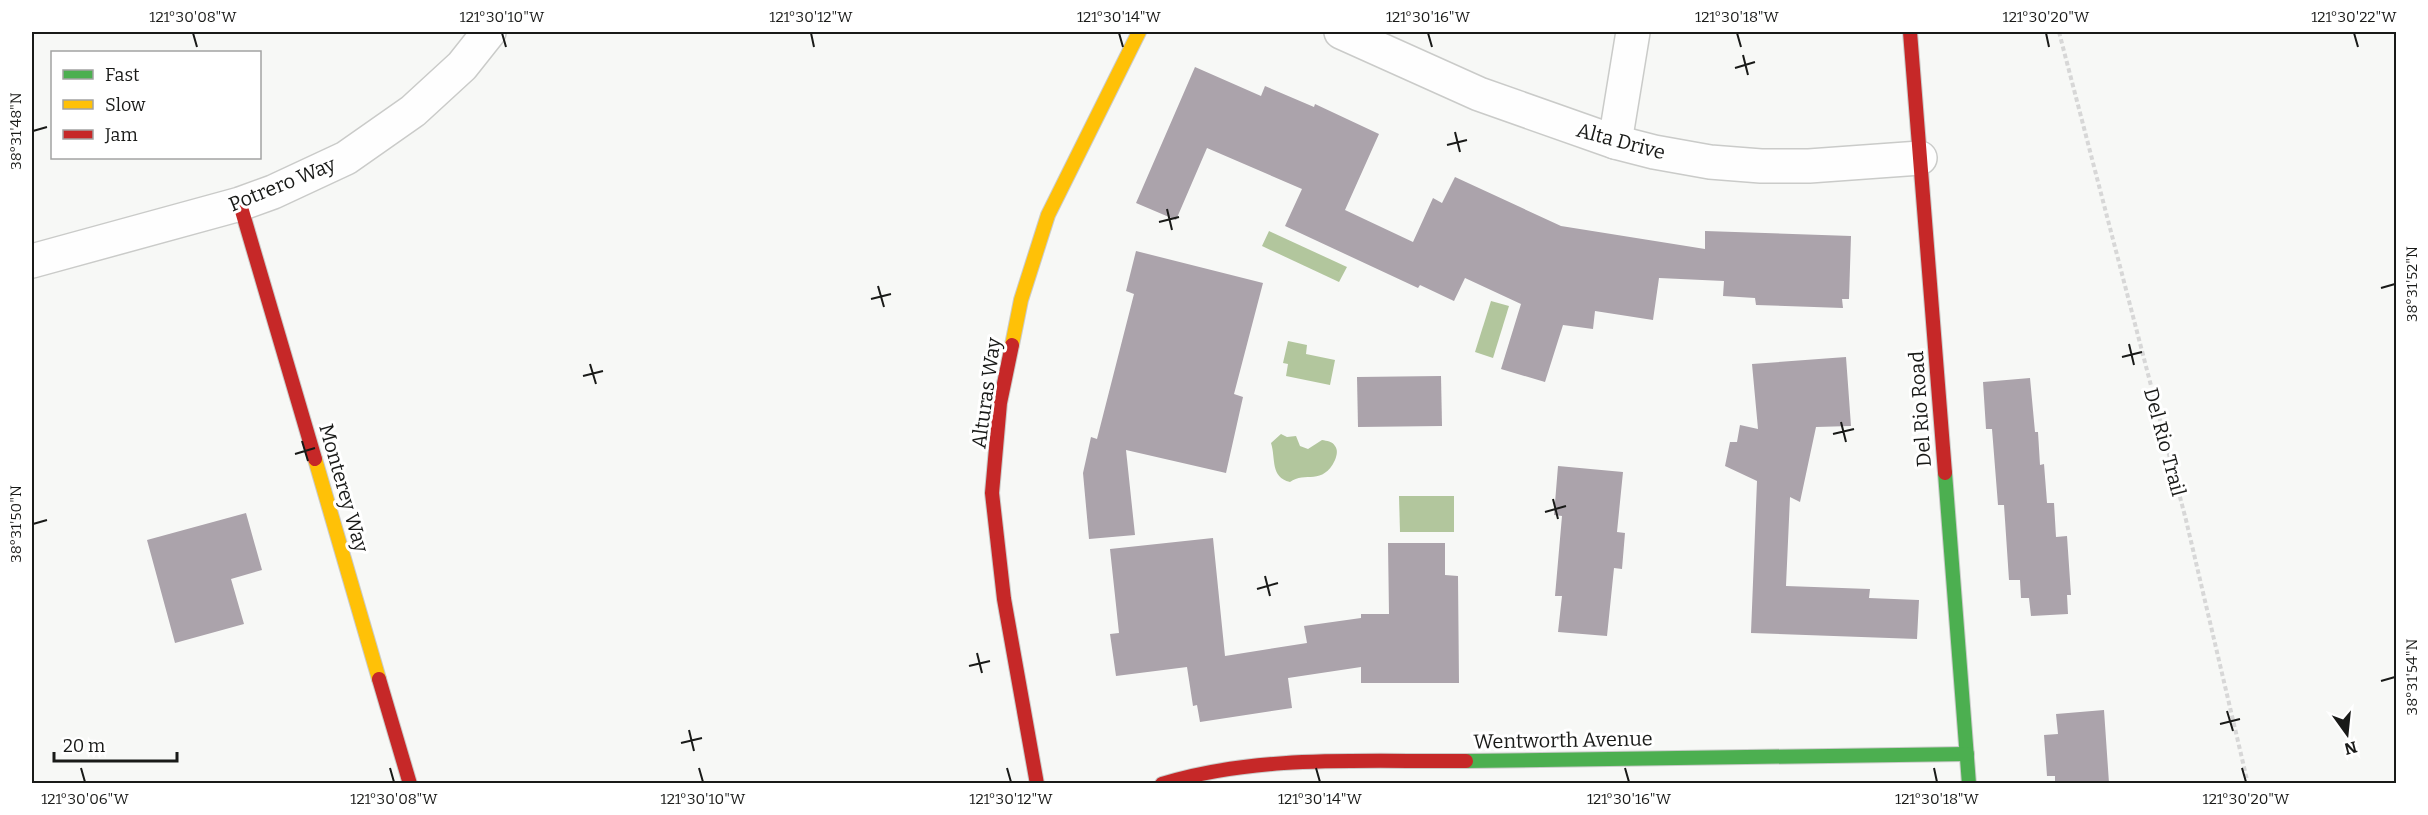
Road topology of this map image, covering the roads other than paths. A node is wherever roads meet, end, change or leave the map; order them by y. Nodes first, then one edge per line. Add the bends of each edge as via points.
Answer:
1 (489, 32) edge
2 (1139, 32) edge
3 (1341, 32) edge
4 (1633, 32) edge
5 (1910, 32) edge
6 (1615, 142) junction
7 (1920, 158) junction
8 (240, 204) junction
9 (32, 261) edge
10 (1967, 754) junction
11 (410, 783) edge
12 (1037, 783) edge
13 (1162, 783) edge
14 (1969, 783) edge

1 - 8 street, Potrero Way via 462,66 413,111 346,158
2 - 12 street, Alturas Way via 1048,215 1021,300 1000,403 993,493 1004,599
3 - 6 street, Alta Drive via 1479,94
4 - 6 street
5 - 7 street, Del Rio Road
6 - 7 street, Alta Drive via 1710,162 1761,166
7 - 10 street, Del Rio Road
8 - 9 street, Potrero Way
8 - 11 street, Monterey Way
10 - 13 street, Wentworth Avenue via 1281,763
10 - 14 street, Del Rio Road

